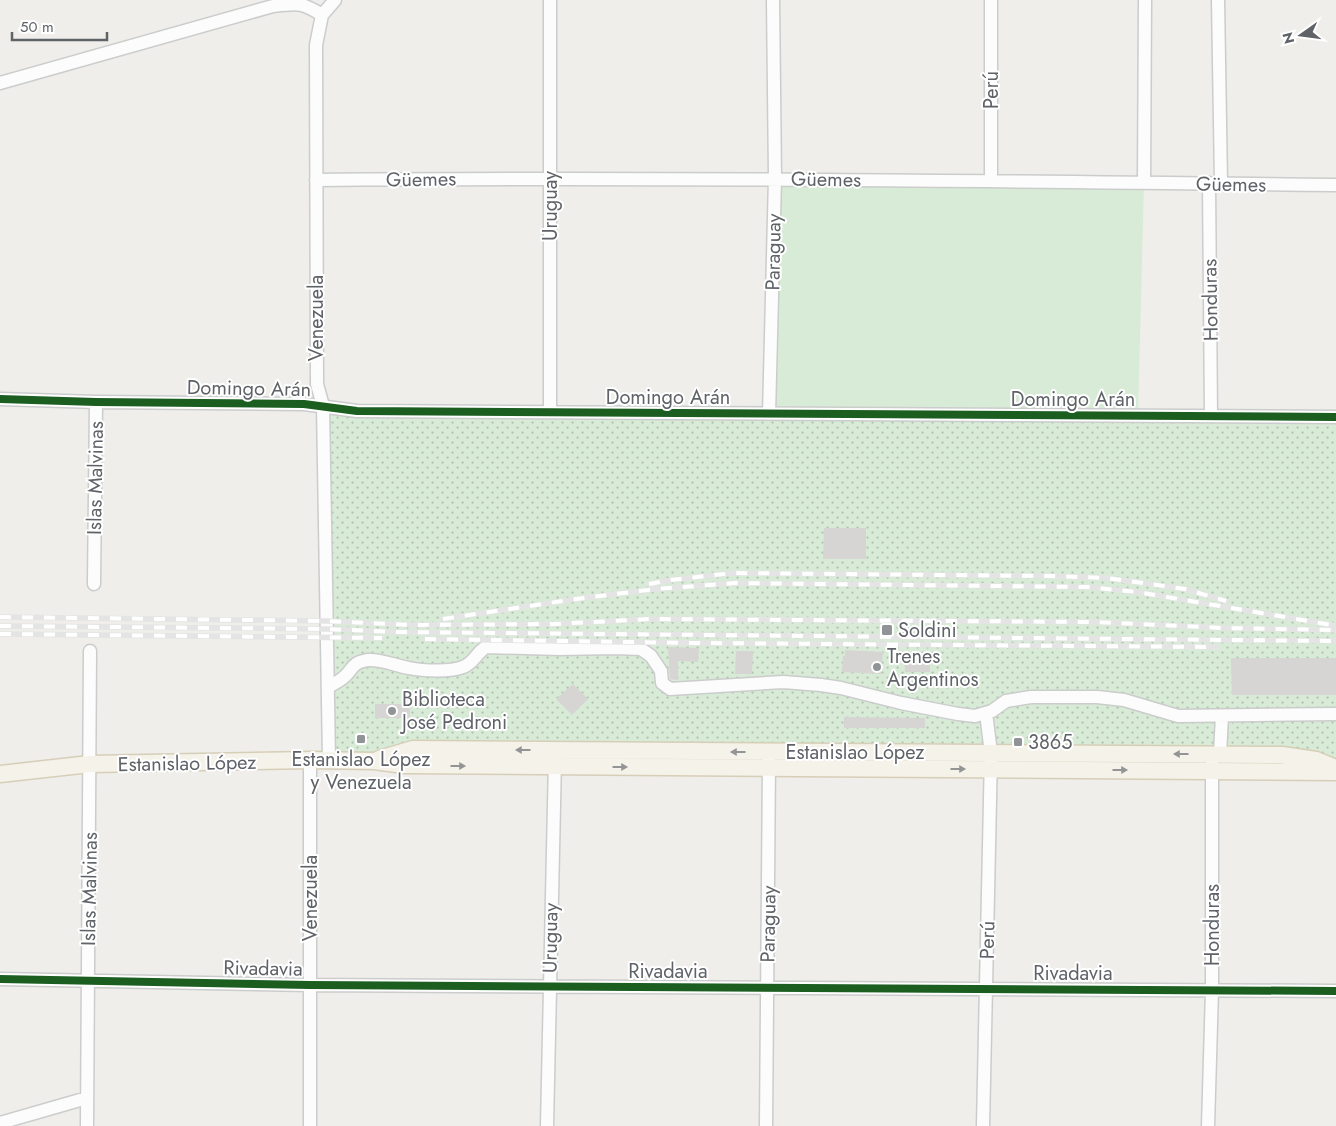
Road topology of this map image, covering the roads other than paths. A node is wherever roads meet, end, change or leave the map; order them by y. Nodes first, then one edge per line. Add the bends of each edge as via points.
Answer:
1 (335, 0) edge
2 (550, 0) edge
3 (773, 0) edge
4 (991, 0) edge
5 (1145, 0) edge
6 (1218, 0) edge
7 (322, 15) junction
8 (0, 83) edge
9 (550, 178) junction
10 (775, 178) junction
11 (316, 180) junction
12 (991, 181) junction
13 (1144, 183) junction
14 (1215, 183) junction
15 (1336, 185) edge
16 (0, 399) edge
17 (96, 402) junction
18 (323, 406) junction
19 (550, 412) junction
20 (769, 414) junction
21 (1211, 416) junction
22 (1336, 417) edge
23 (94, 584) dead end
24 (90, 651) dead end
25 (328, 686) junction
26 (986, 713) junction
27 (1336, 714) edge
28 (1222, 716) junction
29 (555, 758) junction
30 (310, 760) junction
31 (329, 760) junction
32 (769, 760) junction
33 (1214, 760) junction
34 (991, 761) junction
35 (90, 764) junction
36 (1336, 770) edge
37 (0, 774) edge
38 (0, 979) edge
39 (88, 980) junction
40 (310, 985) junction
41 (549, 986) junction
42 (767, 988) junction
43 (986, 989) junction
44 (1212, 990) junction
45 (1336, 991) edge
46 (87, 1098) junction
47 (0, 1123) edge
48 (87, 1126) edge
49 (310, 1126) edge
50 (547, 1126) edge
51 (766, 1126) edge
52 (983, 1126) edge
53 (1208, 1126) edge

1 - 7 street, Venezuela
2 - 9 street, Uruguay
3 - 10 street, Paraguay
4 - 12 street, Perú
5 - 13 street
6 - 14 street, Honduras
7 - 8 street via 309,6 273,6
7 - 11 street, Venezuela via 316,45
9 - 10 street, Güemes
9 - 11 street, Güemes
9 - 19 street, Uruguay
10 - 12 street, Güemes
10 - 20 street, Paraguay
11 - 18 street, Venezuela via 317,384
12 - 13 street, Güemes
13 - 14 street, Güemes
14 - 15 street, Güemes
14 - 21 street, Honduras
16 - 17 street, Domingo Arán
17 - 18 street, Domingo Arán
17 - 23 street, Islas Malvinas
18 - 19 street, Domingo Arán via 356,411
18 - 25 street, Venezuela
19 - 20 street, Domingo Arán
20 - 21 street, Domingo Arán
21 - 22 street, Domingo Arán
24 - 35 street, Islas Malvinas
25 - 26 street via 345,677 353,665 369,660 410,669 436,670 462,668 486,647 641,649 651,656 661,671 662,683 670,689 782,682 842,688 958,714 975,716
25 - 31 street, Venezuela
26 - 28 street via 1006,701 1031,697 1097,697 1124,700 1178,716
26 - 34 street, Perú
27 - 28 street
28 - 33 street, Honduras
29 - 31 main road, Estanislao López via 404,765
29 - 32 main road, Estanislao López
29 - 41 street, Uruguay
30 - 31 main road, Estanislao López
30 - 35 main road, Estanislao López
30 - 40 street, Venezuela
32 - 34 main road, Estanislao López
32 - 42 street, Paraguay
33 - 34 main road, Estanislao López
33 - 36 main road, Estanislao López
33 - 44 street, Honduras
34 - 43 street, Perú
35 - 37 main road, Estanislao López
35 - 39 street, Islas Malvinas
38 - 39 street, Rivadavia
39 - 40 street, Rivadavia
39 - 46 street, Islas Malvinas
40 - 41 street, Rivadavia
40 - 49 street, Venezuela
41 - 42 street, Rivadavia
41 - 50 street, Uruguay
42 - 43 street, Rivadavia
42 - 51 street, Paraguay
43 - 44 street, Rivadavia
43 - 52 street, Perú
44 - 45 street, Rivadavia
44 - 53 street, Honduras
46 - 47 street
46 - 48 street, Islas Malvinas

